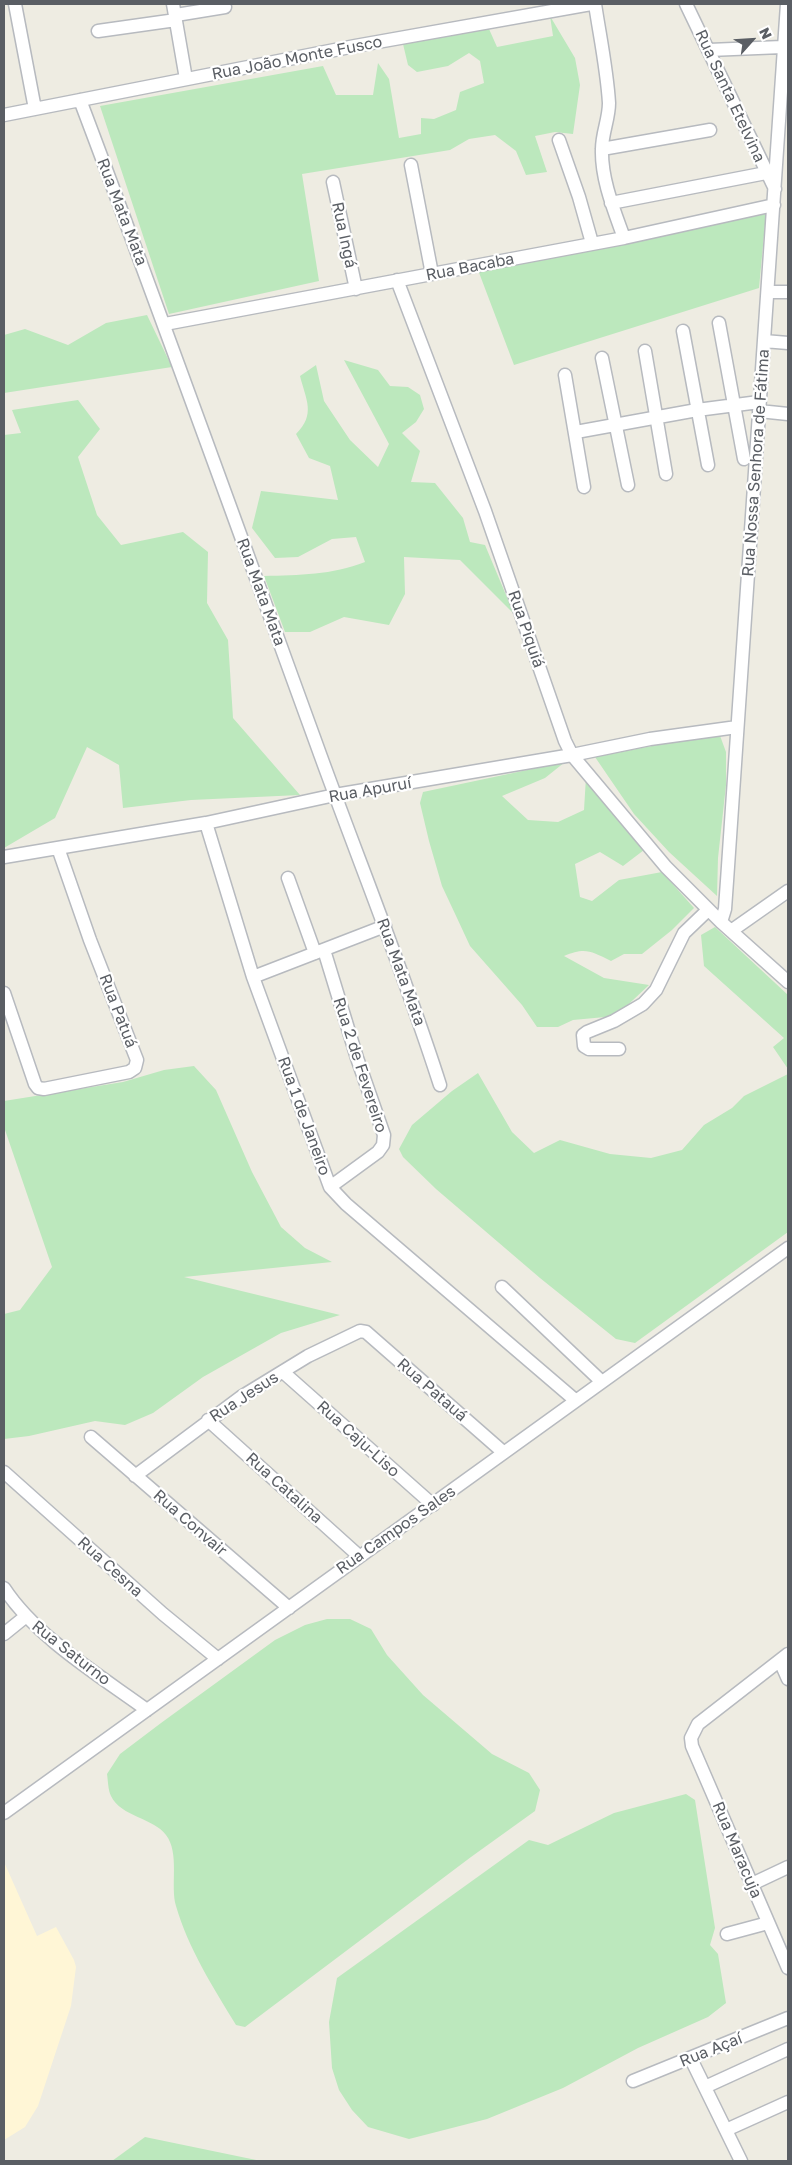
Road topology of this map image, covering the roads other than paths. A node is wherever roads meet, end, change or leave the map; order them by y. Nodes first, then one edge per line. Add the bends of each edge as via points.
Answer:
1 (15, 4) edge
2 (593, 4) edge
3 (686, 4) edge
4 (787, 4) edge
5 (225, 7) dead end
6 (544, 8) edge
7 (175, 13) edge
8 (98, 32) dead end
9 (782, 47) junction
10 (708, 50) junction
11 (785, 62) edge
12 (186, 79) junction
13 (80, 100) junction
14 (35, 109) junction
15 (4, 115) edge
16 (710, 130) dead end
17 (559, 140) dead end
18 (602, 149) junction
19 (411, 166) dead end
20 (766, 173) junction
21 (333, 182) dead end
22 (775, 189) junction
23 (612, 203) junction
24 (774, 205) junction
25 (624, 238) junction
26 (592, 243) junction
27 (432, 274) junction
28 (397, 280) junction
29 (356, 289) junction
30 (768, 292) junction
31 (788, 292) edge
32 (719, 323) dead end
33 (165, 324) junction
34 (683, 331) dead end
35 (764, 341) junction
36 (788, 343) edge
37 (645, 351) dead end
38 (602, 358) dead end
39 (565, 375) dead end
40 (735, 405) junction
41 (759, 407) junction
42 (697, 410) junction
43 (788, 414) edge
44 (656, 418) junction
45 (616, 425) junction
46 (576, 432) junction
47 (744, 459) dead end
48 (708, 465) dead end
49 (666, 474) dead end
50 (628, 485) dead end
51 (584, 487) dead end
52 (737, 727) junction
53 (572, 755) junction
54 (335, 795) junction
55 (206, 822) junction
56 (58, 848) junction
57 (4, 857) edge
58 (288, 878) dead end
59 (788, 891) edge
60 (708, 910) junction
61 (721, 922) junction
62 (385, 926) junction
63 (731, 931) junction
64 (319, 952) junction
65 (786, 976) edge
66 (253, 977) junction
67 (4, 992) edge
68 (619, 1049) dead end
69 (440, 1085) dead end
70 (330, 1187) junction
71 (788, 1248) edge
72 (502, 1287) dead end
73 (360, 1331) joint
74 (284, 1372) junction
75 (601, 1381) junction
76 (575, 1400) junction
77 (208, 1420) junction
78 (91, 1437) dead end
79 (503, 1452) junction
80 (4, 1472) edge
81 (135, 1476) junction
82 (433, 1505) junction
83 (359, 1556) junction
84 (4, 1588) edge
85 (289, 1608) junction
86 (25, 1617) junction
87 (4, 1634) edge
88 (784, 1657) edge
89 (218, 1659) junction
90 (788, 1679) edge
91 (147, 1710) junction
92 (4, 1813) edge
93 (788, 1868) edge
94 (752, 1884) junction
95 (768, 1923) junction
96 (727, 1934) dead end
97 (788, 1968) edge
98 (788, 2018) edge
99 (788, 2049) edge
100 (690, 2059) junction
101 (633, 2080) dead end
102 (705, 2087) junction
103 (788, 2102) edge
104 (726, 2130) junction
105 (741, 2161) edge

1 - 14 street
2 - 6 street, Rua João Monte Fusco
2 - 18 street via 609,104
3 - 10 street, Rua Santa Etelvina
4 - 9 street, Rua Nossa Senhora de Fátima
5 - 7 street
6 - 12 street, Rua João Monte Fusco
7 - 8 street
7 - 12 street
9 - 10 street
9 - 11 street, Rua Nossa Senhora de Fátima
10 - 20 street, Rua Santa Etelvina
11 - 22 street, Rua Nossa Senhora de Fátima
12 - 13 street, Rua João Monte Fusco
13 - 14 street, Rua João Monte Fusco
13 - 33 street, Rua Mata Mata
14 - 15 street, Rua João Monte Fusco
16 - 18 street
17 - 26 street
18 - 23 street
19 - 27 street
20 - 22 street, Rua Santa Etelvina
20 - 23 street
21 - 29 street, Rua Ingá
22 - 24 street, Rua Nossa Senhora de Fátima
23 - 25 street
24 - 25 street, Rua Bacaba
24 - 30 street, Rua Nossa Senhora de Fátima
25 - 26 street, Rua Bacaba
26 - 27 street, Rua Bacaba
27 - 28 street, Rua Bacaba
28 - 29 street, Rua Bacaba
28 - 53 street, Rua Piquiá via 485,511
29 - 33 street, Rua Bacaba
30 - 31 street
30 - 35 street, Rua Nossa Senhora de Fátima
32 - 40 street
33 - 54 street, Rua Mata Mata
34 - 42 street
35 - 36 street
35 - 41 street, Rua Nossa Senhora de Fátima
37 - 44 street
38 - 45 street
39 - 46 street
40 - 41 street
40 - 42 street
40 - 47 street
41 - 43 street
41 - 52 street, Rua Nossa Senhora de Fátima
42 - 44 street
42 - 48 street
44 - 45 street
44 - 49 street
45 - 46 street
45 - 50 street
46 - 51 street
52 - 53 street, Rua Apuruí via 650,739
52 - 61 street, Rua Nossa Senhora de Fátima via 725,909
53 - 54 street, Rua Apuruí
53 - 60 street, Rua Piquiá via 666,867
54 - 55 street, Rua Apuruí
54 - 62 street, Rua Mata Mata
55 - 56 street, Rua Apuruí
55 - 66 street, Rua 1 de Janeiro
56 - 57 street, Rua Apuruí
56 - 67 street, Rua Patuá via 137,1060 135,1068 121,1074 38,1088
58 - 64 street, Rua 2 de Fevereiro
59 - 63 street
60 - 61 street, Rua Piquiá
60 - 68 street via 684,933 656,990 643,1004 583,1035 584,1046 589,1049
61 - 63 street, Rua Piquiá
62 - 64 street
62 - 69 street, Rua Mata Mata
63 - 65 street, Rua Piquiá
64 - 66 street
64 - 70 street, Rua 2 de Fevereiro via 384,1135 378,1152
66 - 70 street, Rua 1 de Janeiro
70 - 76 street, Rua 1 de Janeiro
71 - 75 street, Rua Campos Sales
72 - 75 street
73 - 74 street, Rua Jesus via 308,1356
73 - 79 street, Rua Patauá via 366,1332
74 - 77 street, Rua Jesus
74 - 82 street, Rua Caju-Liso
75 - 76 street, Rua Campos Sales
76 - 79 street, Rua Campos Sales
77 - 81 street, Rua Jesus
77 - 83 street, Rua Catalina
78 - 81 street, Rua Convair
79 - 82 street, Rua Campos Sales
80 - 89 street, Rua Cesna
81 - 85 street, Rua Convair
82 - 83 street, Rua Campos Sales
83 - 85 street, Rua Campos Sales
84 - 86 street, Rua Saturno
85 - 89 street, Rua Campos Sales
86 - 87 street
86 - 91 street, Rua Saturno
88 - 90 street
88 - 94 street, Rua Maracuja via 698,1724 693,1732 692,1746
89 - 91 street, Rua Campos Sales
91 - 92 street, Rua Campos Sales
93 - 94 street
94 - 95 street, Rua Maracuja
95 - 96 street
95 - 97 street, Rua Maracuja
98 - 100 street, Rua Açaí
99 - 102 street
100 - 101 street, Rua Açaí
100 - 102 street
102 - 104 street
103 - 104 street
104 - 105 street

